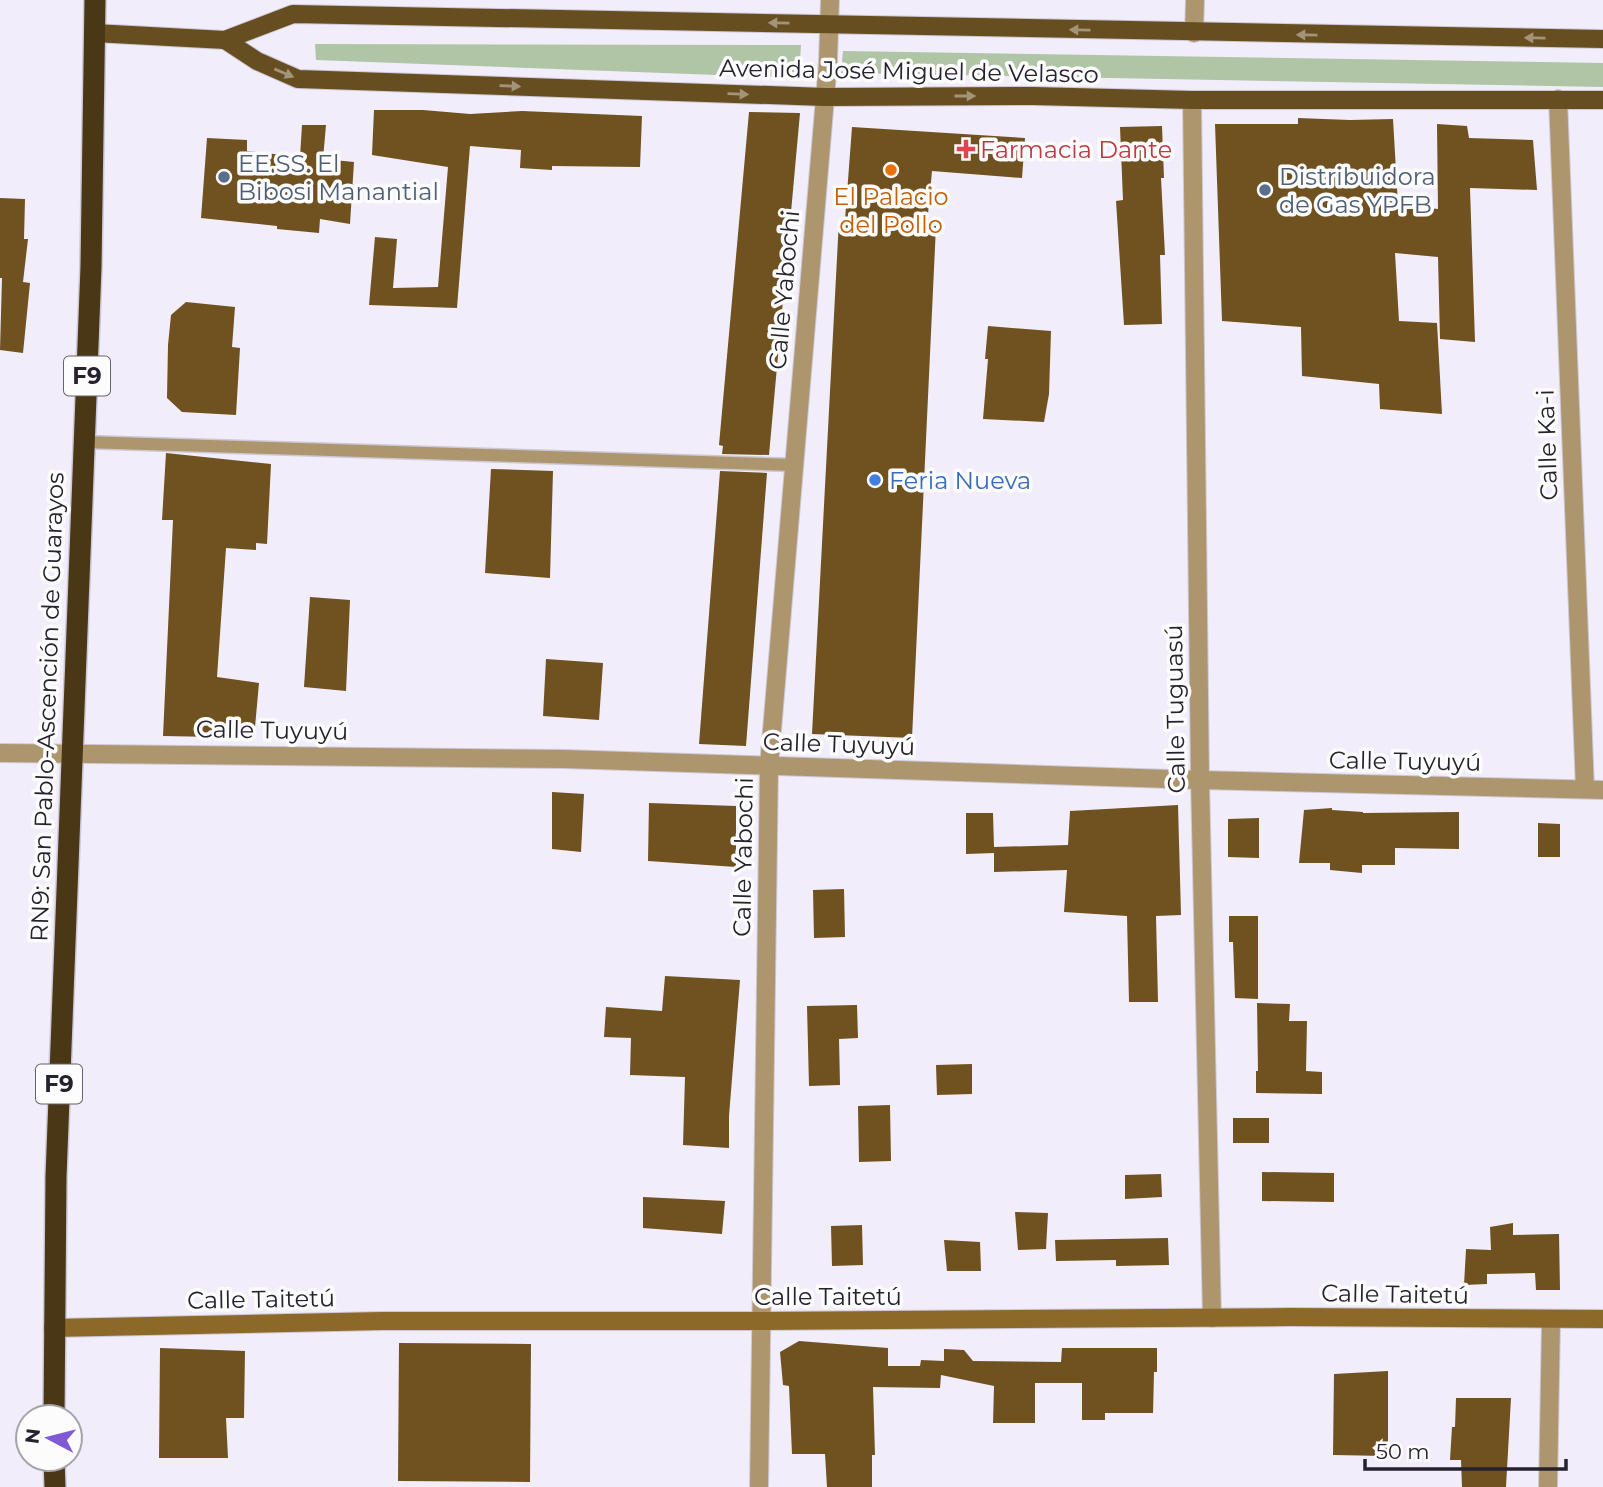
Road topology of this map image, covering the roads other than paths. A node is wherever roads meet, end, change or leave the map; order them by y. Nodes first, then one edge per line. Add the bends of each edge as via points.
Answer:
1 (95, 0) edge
2 (830, 0) edge
3 (1195, 0) edge
4 (829, 24) junction
5 (94, 33) junction
6 (1194, 33) junction
7 (225, 40) junction
8 (1603, 40) edge
9 (825, 97) junction
10 (1558, 99) junction
11 (1192, 100) junction
12 (1603, 100) edge
13 (84, 442) junction
14 (794, 465) junction
15 (0, 752) edge
16 (73, 752) junction
17 (769, 766) junction
18 (1200, 780) junction
19 (1594, 790) edge
20 (1212, 1318) junction
21 (1603, 1319) edge
22 (761, 1321) junction
23 (1551, 1321) junction
24 (53, 1328) junction
25 (54, 1403) edge
26 (759, 1487) edge
27 (1548, 1487) edge

1 - 5 highway, RN9: San Pablo-Ascención de Guarayos / F9
2 - 4 street, Calle Yabochi
3 - 6 street
6 -> 4 main road, Avenida José Miguel de Velasco
4 -> 7 main road, Avenida José Miguel de Velasco via 293,14
4 - 9 street, Calle Yabochi
5 - 7 main road, Avenida José Miguel de Velasco
5 - 13 highway, RN9: San Pablo-Ascención de Guarayos / F9
8 -> 6 main road, Avenida José Miguel de Velasco
7 -> 9 main road, Avenida José Miguel de Velasco via 298,79
9 -> 11 main road, Avenida José Miguel de Velasco
9 - 14 street, Calle Yabochi
10 - 11 main road, Avenida José Miguel de Velasco
10 - 12 main road, Avenida José Miguel de Velasco
10 - 19 street, Calle Ka-i
11 - 18 street, Calle Tuguasú
13 - 14 lane
13 - 16 highway, RN9: San Pablo-Ascención de Guarayos / F9
14 - 17 street, Calle Yabochi
15 - 16 street, Calle Tuyuyú
16 - 17 street, Calle Tuyuyú
16 - 24 highway, RN9: San Pablo-Ascención de Guarayos / F9
17 - 18 street, Calle Tuyuyú
17 - 22 street, Calle Yabochi
18 - 19 street, Calle Tuyuyú
18 - 20 street, Calle Tuguasú
20 - 22 street, Calle Taitetú
20 - 23 street, Calle Taitetú
21 - 23 street, Calle Taitetú
22 - 24 street, Calle Taitetú via 382,1321
22 - 26 street, Calle Yabochi
23 - 27 street
24 - 25 highway, RN9: San Pablo-Ascención de Guarayos / F9

